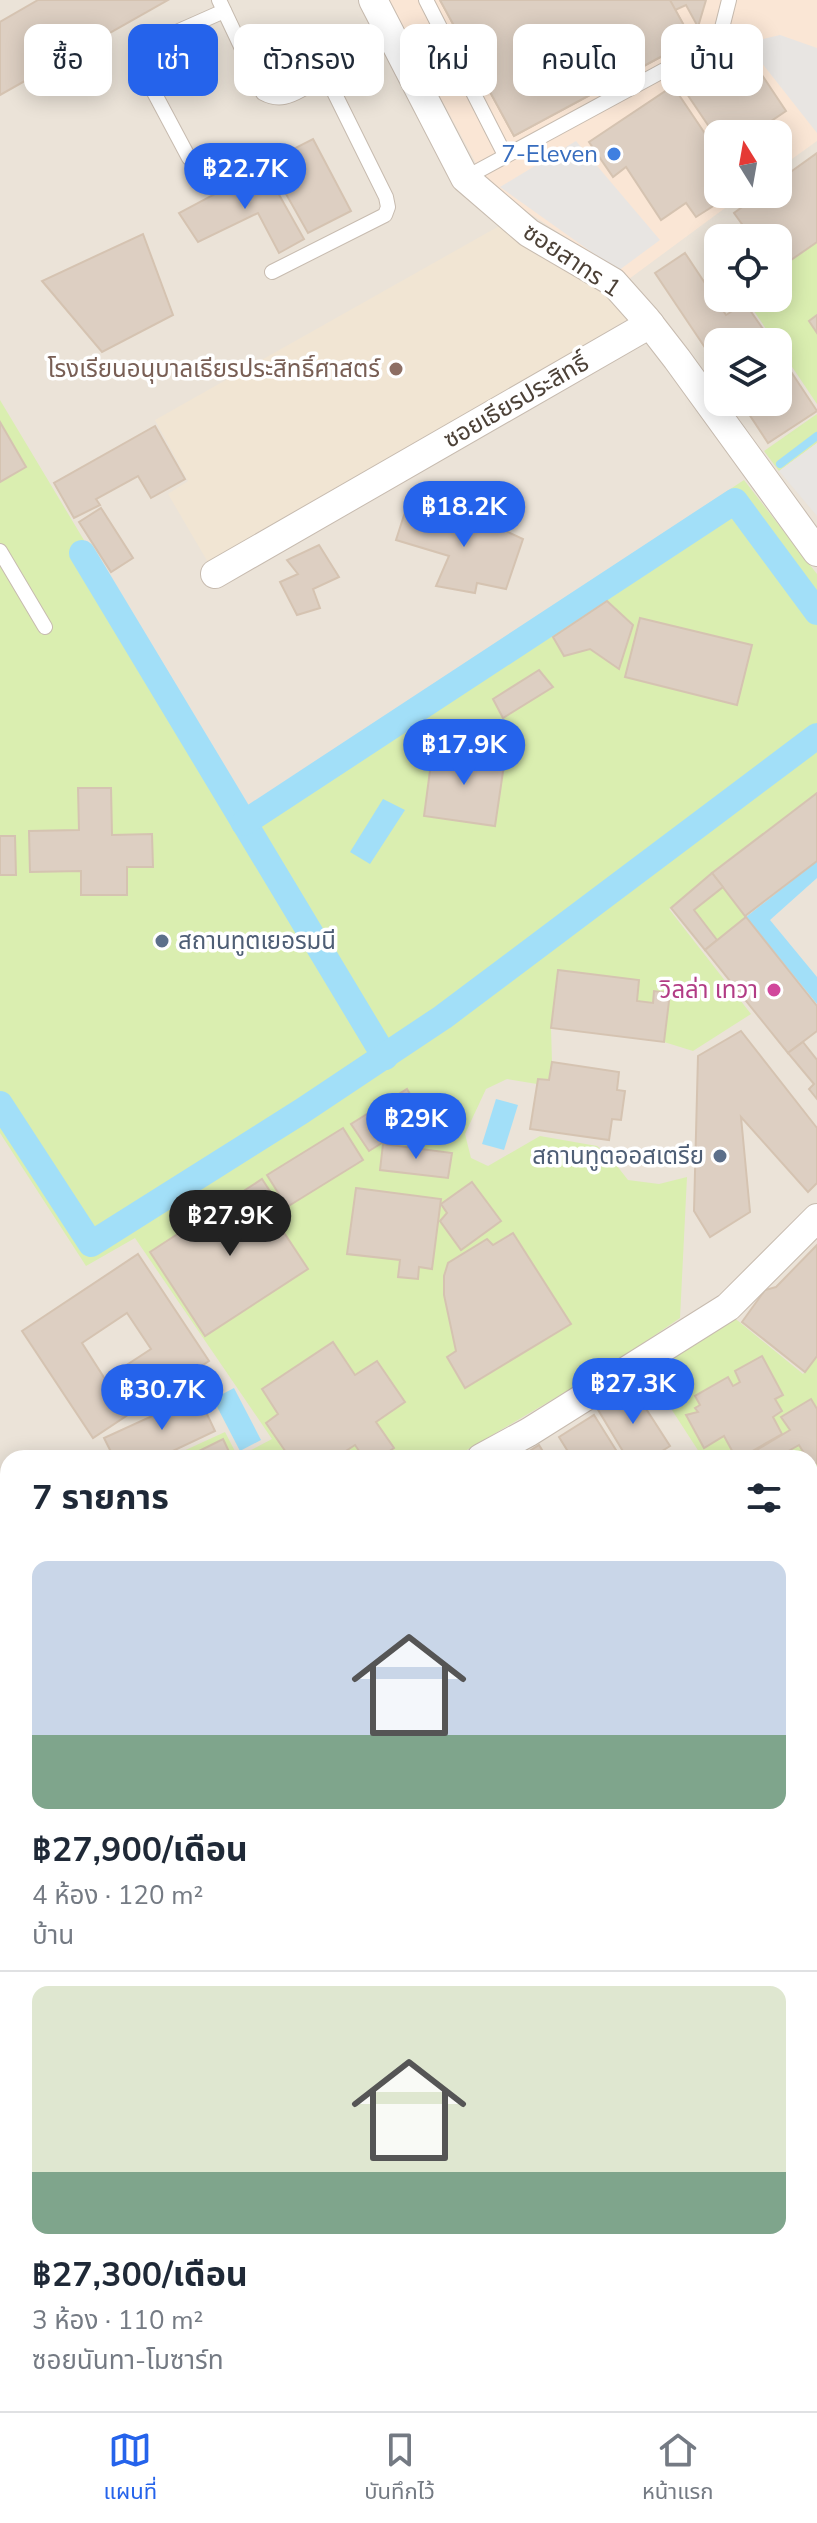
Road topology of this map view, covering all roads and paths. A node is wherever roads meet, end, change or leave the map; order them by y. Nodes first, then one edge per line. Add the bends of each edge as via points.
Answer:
1 (373, 0) edge
2 (426, 0) edge
3 (729, 0) edge
4 (221, 6) edge
5 (505, 155) junction
6 (189, 158) dead end
7 (465, 178) junction
8 (272, 272) dead end
9 (650, 324) junction
10 (0, 551) edge
11 (817, 552) edge
12 (215, 574) dead end
13 (45, 627) dead end
14 (817, 1218) edge
15 (496, 1450) edge

1 - 7 street, ซอยสาทร 1
2 - 5 lane
3 - 5 lane via 722,28 703,49
4 - 6 lane via 140,53 140,66
4 - 8 lane via 263,93 283,99 317,82 331,86 388,207 385,215
5 - 7 lane
7 - 9 street, ซอยสาทร 1 via 529,233 613,282
9 - 11 street, ซอยสาทร 1
9 - 12 street, ซอยเธียรประสิทธิ์
10 - 13 lane
14 - 15 street via 728,1307

